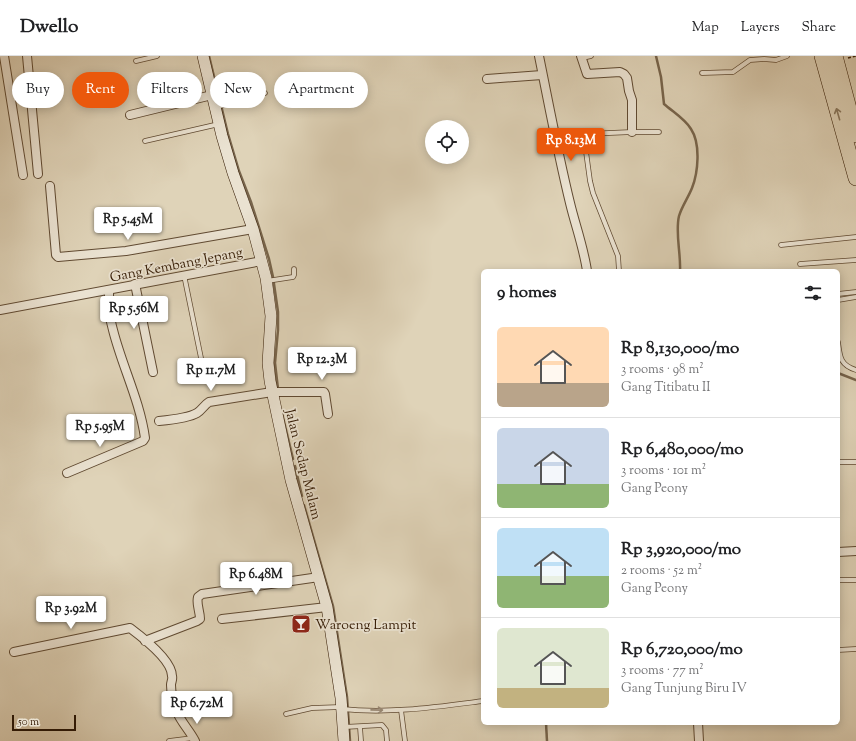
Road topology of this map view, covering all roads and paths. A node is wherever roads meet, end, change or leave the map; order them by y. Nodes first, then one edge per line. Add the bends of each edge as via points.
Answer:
1 (4, 56) edge
2 (27, 56) edge
3 (157, 56) edge
4 (203, 56) edge
5 (539, 56) edge
6 (591, 56) edge
7 (787, 56) edge
8 (822, 56) edge
9 (835, 56) edge
10 (581, 57) edge
11 (136, 61) dead end
12 (702, 73) dead end
13 (542, 75) junction
14 (487, 79) dead end
15 (210, 86) edge
16 (210, 95) edge
17 (218, 108) edge
18 (130, 114) dead end
19 (219, 124) junction
20 (632, 132) junction
21 (659, 132) dead end
22 (856, 135) edge
23 (145, 141) dead end
24 (38, 174) dead end
25 (23, 175) dead end
26 (856, 178) edge
27 (50, 186) dead end
28 (253, 229) junction
29 (856, 238) edge
30 (782, 245) dead end
31 (856, 260) edge
32 (262, 261) junction
33 (800, 264) dead end
34 (294, 269) dead end
35 (587, 269) edge
36 (619, 269) edge
37 (184, 275) junction
38 (272, 280) junction
39 (134, 284) junction
40 (109, 290) junction
41 (856, 292) edge
42 (840, 294) edge
43 (856, 297) edge
44 (840, 300) edge
45 (0, 310) edge
46 (201, 358) dead end
47 (840, 358) edge
48 (856, 370) edge
49 (154, 372) dead end
50 (277, 392) junction
51 (328, 414) dead end
52 (158, 421) dead end
53 (840, 462) edge
54 (856, 462) edge
55 (67, 474) dead end
56 (840, 552) edge
57 (856, 552) edge
58 (319, 577) junction
59 (840, 580) edge
60 (856, 580) edge
61 (327, 607) junction
62 (222, 619) dead end
63 (145, 641) junction
64 (856, 649) edge
65 (840, 650) edge
66 (14, 652) dead end
67 (481, 701) edge
68 (346, 709) junction
69 (401, 710) junction
70 (286, 714) dead end
71 (698, 725) edge
72 (348, 727) junction
73 (360, 727) junction
74 (194, 739) edge
75 (169, 741) edge
76 (344, 741) edge
77 (361, 741) edge
78 (387, 741) edge
79 (405, 741) edge
80 (699, 741) edge

1 - 25 street
2 - 24 street
3 - 11 lane
4 - 15 street, Jalan Sedap Malam
5 - 13 street
6 - 10 lane
7 - 12 lane via 776,60 750,60 733,72
26 -> 8 highway
9 - 22 highway
10 - 20 street via 587,74 620,72 628,78 632,100
13 - 14 street
13 - 35 street
16 - 18 street
17 - 19 street, Jalan Sedap Malam
19 - 23 lane
19 - 28 street, Jalan Sedap Malam
20 - 21 lane
20 - 36 lane via 586,134 584,138 590,181 618,256
27 - 28 street via 58,258 126,251
28 - 32 street, Jalan Sedap Malam
29 - 30 lane
31 - 33 lane
32 - 37 street, Gang Kembang Jepang
32 - 38 street, Jalan Sedap Malam
34 - 38 lane via 293,278
37 - 39 street, Gang Kembang Jepang
37 - 46 lane
38 - 50 street, Jalan Sedap Malam via 268,363
39 - 40 street, Gang Kembang Jepang
39 - 49 street
40 - 45 street, Gang Kembang Jepang
40 - 55 street via 113,331 145,438
41 - 42 lane
43 - 44 lane
47 - 48 lane via 848,368
50 - 51 street via 324,392
50 - 52 street via 209,402 198,413
50 - 58 street, Jalan Sedap Malam via 291,480
53 - 54 lane
56 - 57 street
58 - 61 street, Jalan Sedap Malam
58 - 63 street via 202,594 197,601 200,615 198,621
59 - 60 lane
61 - 62 street
61 - 68 street, Jalan Sedap Malam
63 - 66 street via 129,628
63 - 74 street via 170,667 177,713
64 - 65 lane
67 - 69 lane
68 -> 69 lane
68 - 70 lane via 312,708
68 - 72 street, Jalan Sedap Malam
69 - 79 lane
71 - 80 street
72 - 73 lane
72 - 76 street, Jalan Sedap Malam
73 - 77 lane
73 - 78 lane via 382,725 386,730
74 - 75 lane

